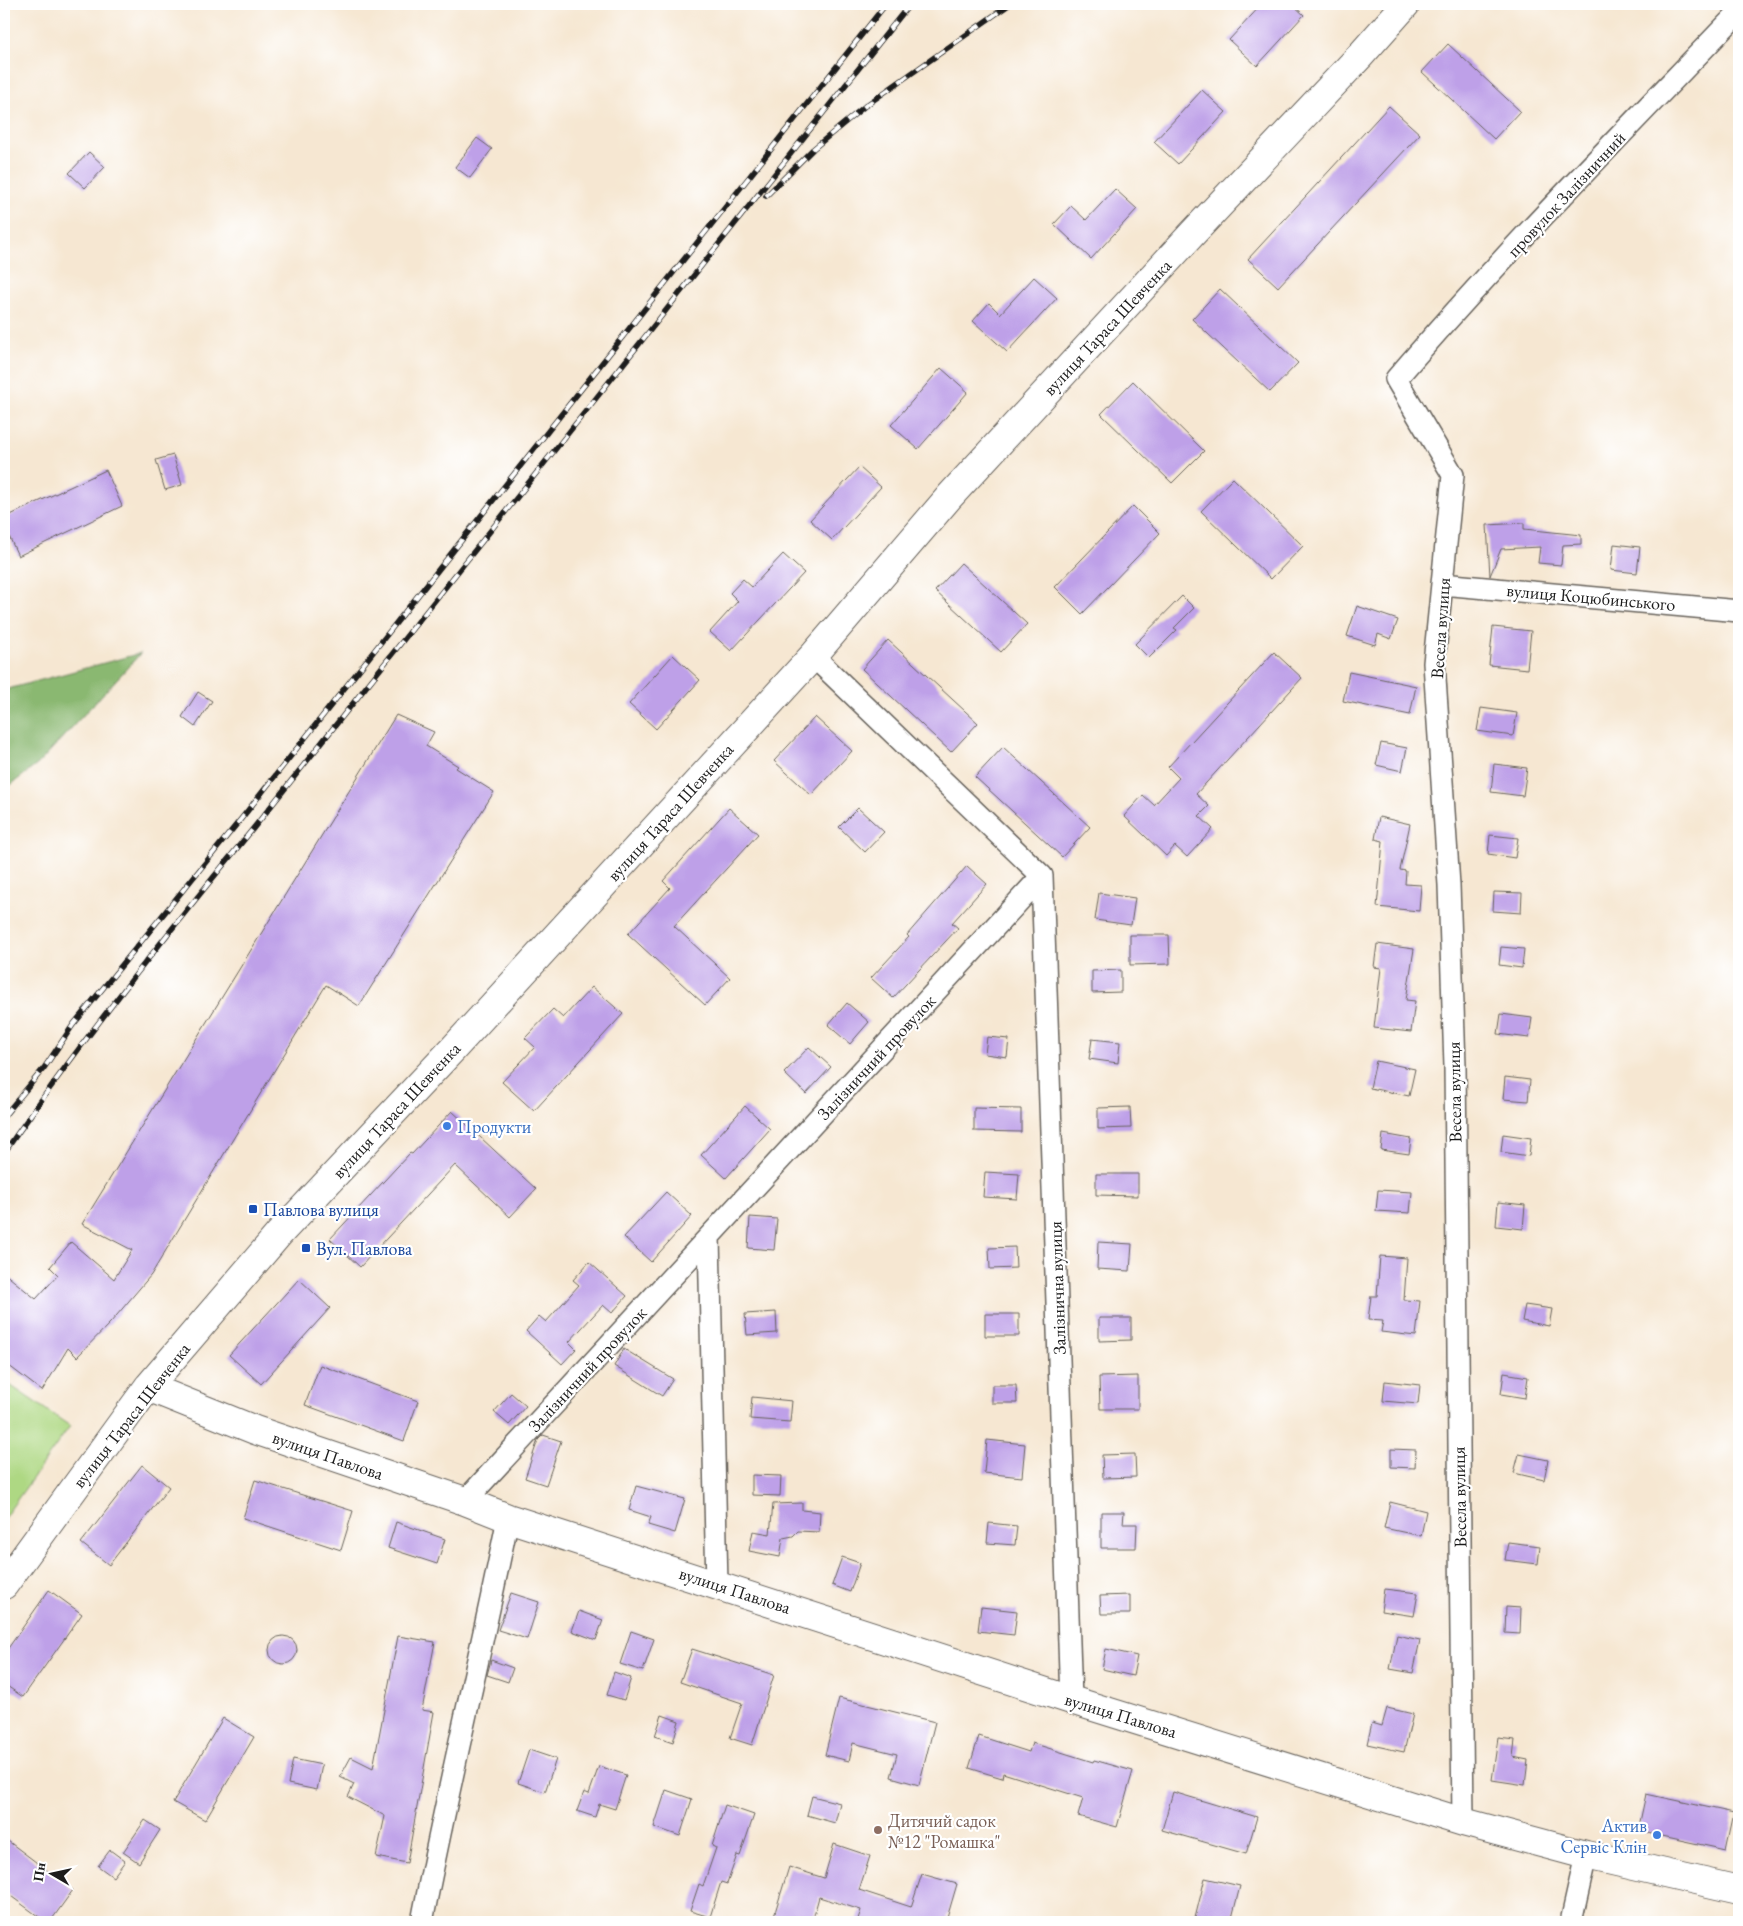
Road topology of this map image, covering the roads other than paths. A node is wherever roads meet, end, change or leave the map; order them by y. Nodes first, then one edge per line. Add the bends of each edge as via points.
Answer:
1 (1406, 4) edge
2 (1739, 12) edge
3 (1396, 379) joint
4 (1442, 584) junction
5 (1739, 611) edge
6 (813, 656) junction
7 (1042, 876) junction
8 (709, 1237) junction
9 (148, 1388) junction
10 (465, 1501) junction
11 (508, 1518) junction
12 (4, 1584) edge
13 (717, 1585) junction
14 (1071, 1700) junction
15 (1463, 1822) junction
16 (1586, 1855) junction
17 (1739, 1890) edge
18 (422, 1922) edge
19 (1571, 1922) edge

1 - 6 main road, вулиця Тараса Шевченка via 950,496
2 - 3 street, провулок Залізничний via 1438,330
3 - 4 street, Весела вулиця via 1453,475
4 - 5 street, вулиця Коцюбинського
4 - 15 street, Весела вулиця via 1434,663 1449,885 1455,1066
6 - 7 street
6 - 9 main road, вулиця Тараса Шевченка via 280,1234
7 - 8 street, Залізничний провулок
7 - 14 street, Залізнична вулиця
8 - 10 street, Залізничний провулок
8 - 13 street
9 - 10 main road, вулиця Павлова via 255,1430
9 - 12 main road, вулиця Тараса Шевченка
10 - 11 main road, вулиця Павлова
11 - 13 main road, вулиця Павлова
11 - 18 street
13 - 14 main road, вулиця Павлова
14 - 15 main road, вулиця Павлова
15 - 16 main road, вулиця Павлова
16 - 17 main road, вулиця Павлова
16 - 19 street

